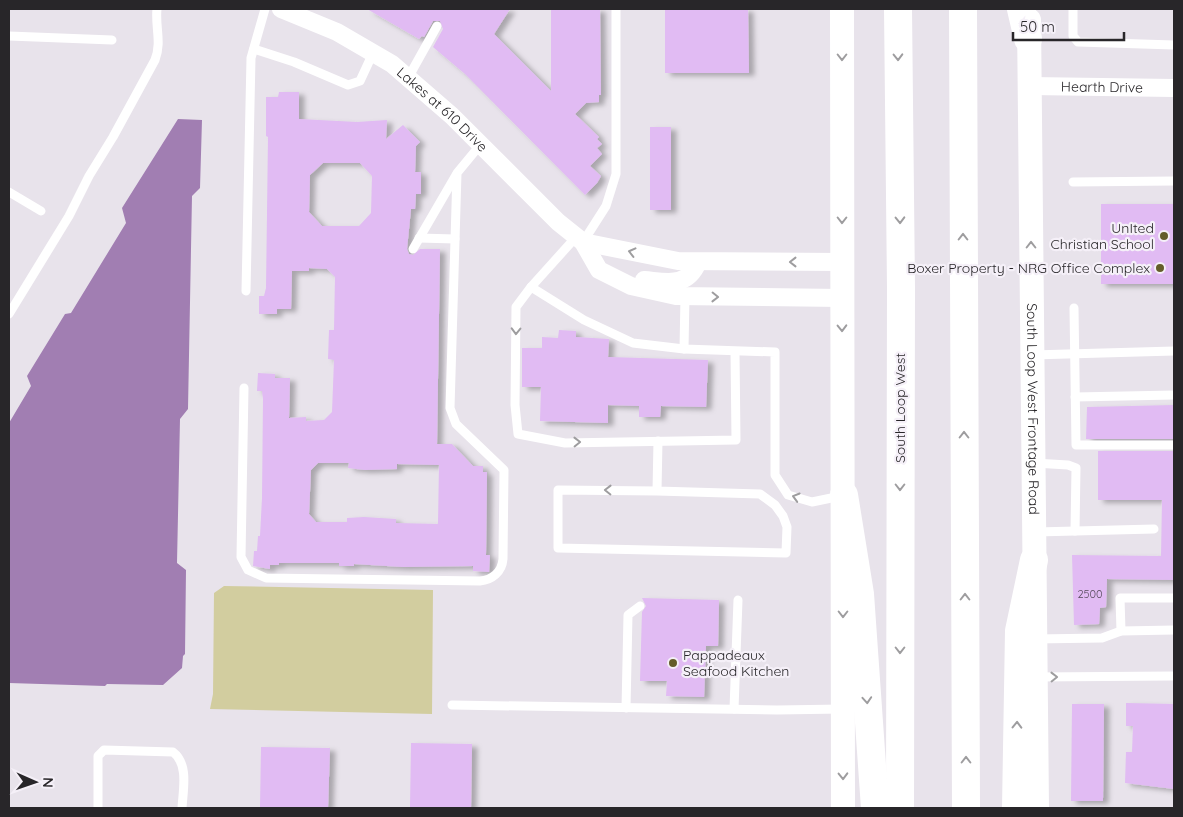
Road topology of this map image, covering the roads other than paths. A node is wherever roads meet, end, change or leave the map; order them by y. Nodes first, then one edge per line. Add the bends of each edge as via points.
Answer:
1 (157, 9) edge
2 (265, 9) edge
3 (281, 9) edge
4 (616, 9) edge
5 (842, 9) edge
6 (898, 9) edge
7 (963, 9) edge
8 (1021, 9) edge
9 (1030, 9) edge
10 (1073, 9) edge
11 (437, 26) dead end
12 (9, 36) edge
13 (1028, 39) junction
14 (112, 40) dead end
15 (1174, 45) edge
16 (254, 49) junction
17 (373, 53) junction
18 (408, 78) junction
19 (1030, 86) junction
20 (1174, 88) edge
21 (481, 144) junction
22 (457, 173) junction
23 (1174, 181) edge
24 (1073, 182) dead end
25 (9, 192) edge
26 (41, 210) dead end
27 (419, 238) junction
28 (455, 239) junction
29 (580, 239) junction
30 (413, 249) dead end
31 (698, 262) junction
32 (842, 262) junction
33 (599, 270) junction
34 (531, 287) junction
35 (246, 292) dead end
36 (685, 296) junction
37 (842, 298) junction
38 (1074, 308) dead end
39 (9, 314) edge
40 (684, 349) junction
41 (1174, 351) edge
42 (736, 352) junction
43 (1074, 354) junction
44 (1032, 355) junction
45 (244, 388) dead end
46 (1174, 395) edge
47 (1075, 397) junction
48 (658, 441) junction
49 (1174, 445) edge
50 (1033, 463) junction
51 (657, 491) junction
52 (844, 495) junction
53 (1154, 529) dead end
54 (1075, 531) junction
55 (1033, 532) junction
56 (1034, 560) junction
57 (1174, 598) edge
58 (738, 600) dead end
59 (640, 606) dead end
60 (1174, 630) edge
61 (1121, 631) junction
62 (1035, 639) junction
63 (1174, 676) edge
64 (1035, 677) junction
65 (452, 705) dead end
66 (626, 708) junction
67 (734, 709) junction
68 (842, 709) junction
69 (98, 808) edge
70 (182, 808) edge
71 (844, 808) edge
72 (875, 808) edge
73 (900, 808) edge
74 (966, 808) edge
75 (1016, 808) edge
76 (1037, 808) edge

1 - 39 lane via 160,46 155,60 69,216
2 - 16 lane
3 - 17 street, Lakes at 610 Drive via 337,32
4 - 29 lane via 616,174 606,206
5 -> 32 main road
6 -> 73 highway, South Loop West
74 -> 7 highway
8 - 13 highway
9 - 13 main road, South Loop West Frontage Road
10 - 15 lane via 1074,36 1078,42
11 - 18 lane
12 - 14 lane
13 - 19 main road, South Loop West Frontage Road
16 - 17 lane via 348,85 360,81
16 - 35 lane via 251,58
17 - 18 street, Lakes at 610 Drive
18 - 21 street, Lakes at 610 Drive
19 - 20 street, Hearth Drive
44 -> 19 main road, South Loop West Frontage Road
21 - 22 lane
21 - 29 street, Lakes at 610 Drive via 558,222
22 - 27 lane
22 - 28 lane
23 - 24 lane
25 - 26 lane
27 - 28 lane
27 - 30 lane
28 - 45 lane via 450,408 456,424 504,470 503,566 494,576 480,582 266,578 248,570 241,557
31 -> 29 street, Lakes at 610 Drive via 678,262
29 - 33 street, Lakes at 610 Drive
29 - 34 lane
32 -> 31 street, Lakes at 610 Drive
31 - 33 street via 693,274 672,282 635,279
32 - 37 main road
33 - 36 street via 631,286
34 - 40 lane via 584,320 633,343
34 -> 48 lane via 516,307 515,405 518,434 565,442
36 -> 37 street
36 - 40 lane
37 -> 52 main road
38 - 43 lane
40 - 42 lane
41 - 43 lane
42 - 48 lane via 736,440
52 -> 42 lane via 812,502 788,495 775,475 775,352
43 - 44 lane
43 - 47 lane
44 - 50 main road, South Loop West Frontage Road
46 - 47 lane
47 - 49 lane via 1076,445
48 - 51 lane
50 - 54 lane via 1076,468
50 - 55 main road, South Loop West Frontage Road
51 -> 51 lane via 558,490 558,548 786,553 787,528 783,516 760,494
52 -> 68 main road
52 -> 72 highway via 860,594
53 - 54 lane
54 - 55 lane
55 - 56 main road, South Loop West Frontage Road
56 - 62 main road, South Loop West Frontage Road
75 -> 56 highway via 1019,631
57 - 61 lane via 1120,598
58 - 67 lane
59 - 66 lane via 628,615
60 - 61 lane
61 - 62 lane via 1102,638
62 - 64 main road, South Loop West Frontage Road
64 -> 63 lane
64 - 76 main road, South Loop West Frontage Road
65 - 66 lane
66 - 67 lane
67 - 68 lane
68 -> 71 main road
69 - 70 lane via 98,756 104,750 173,752 180,757 183,769

